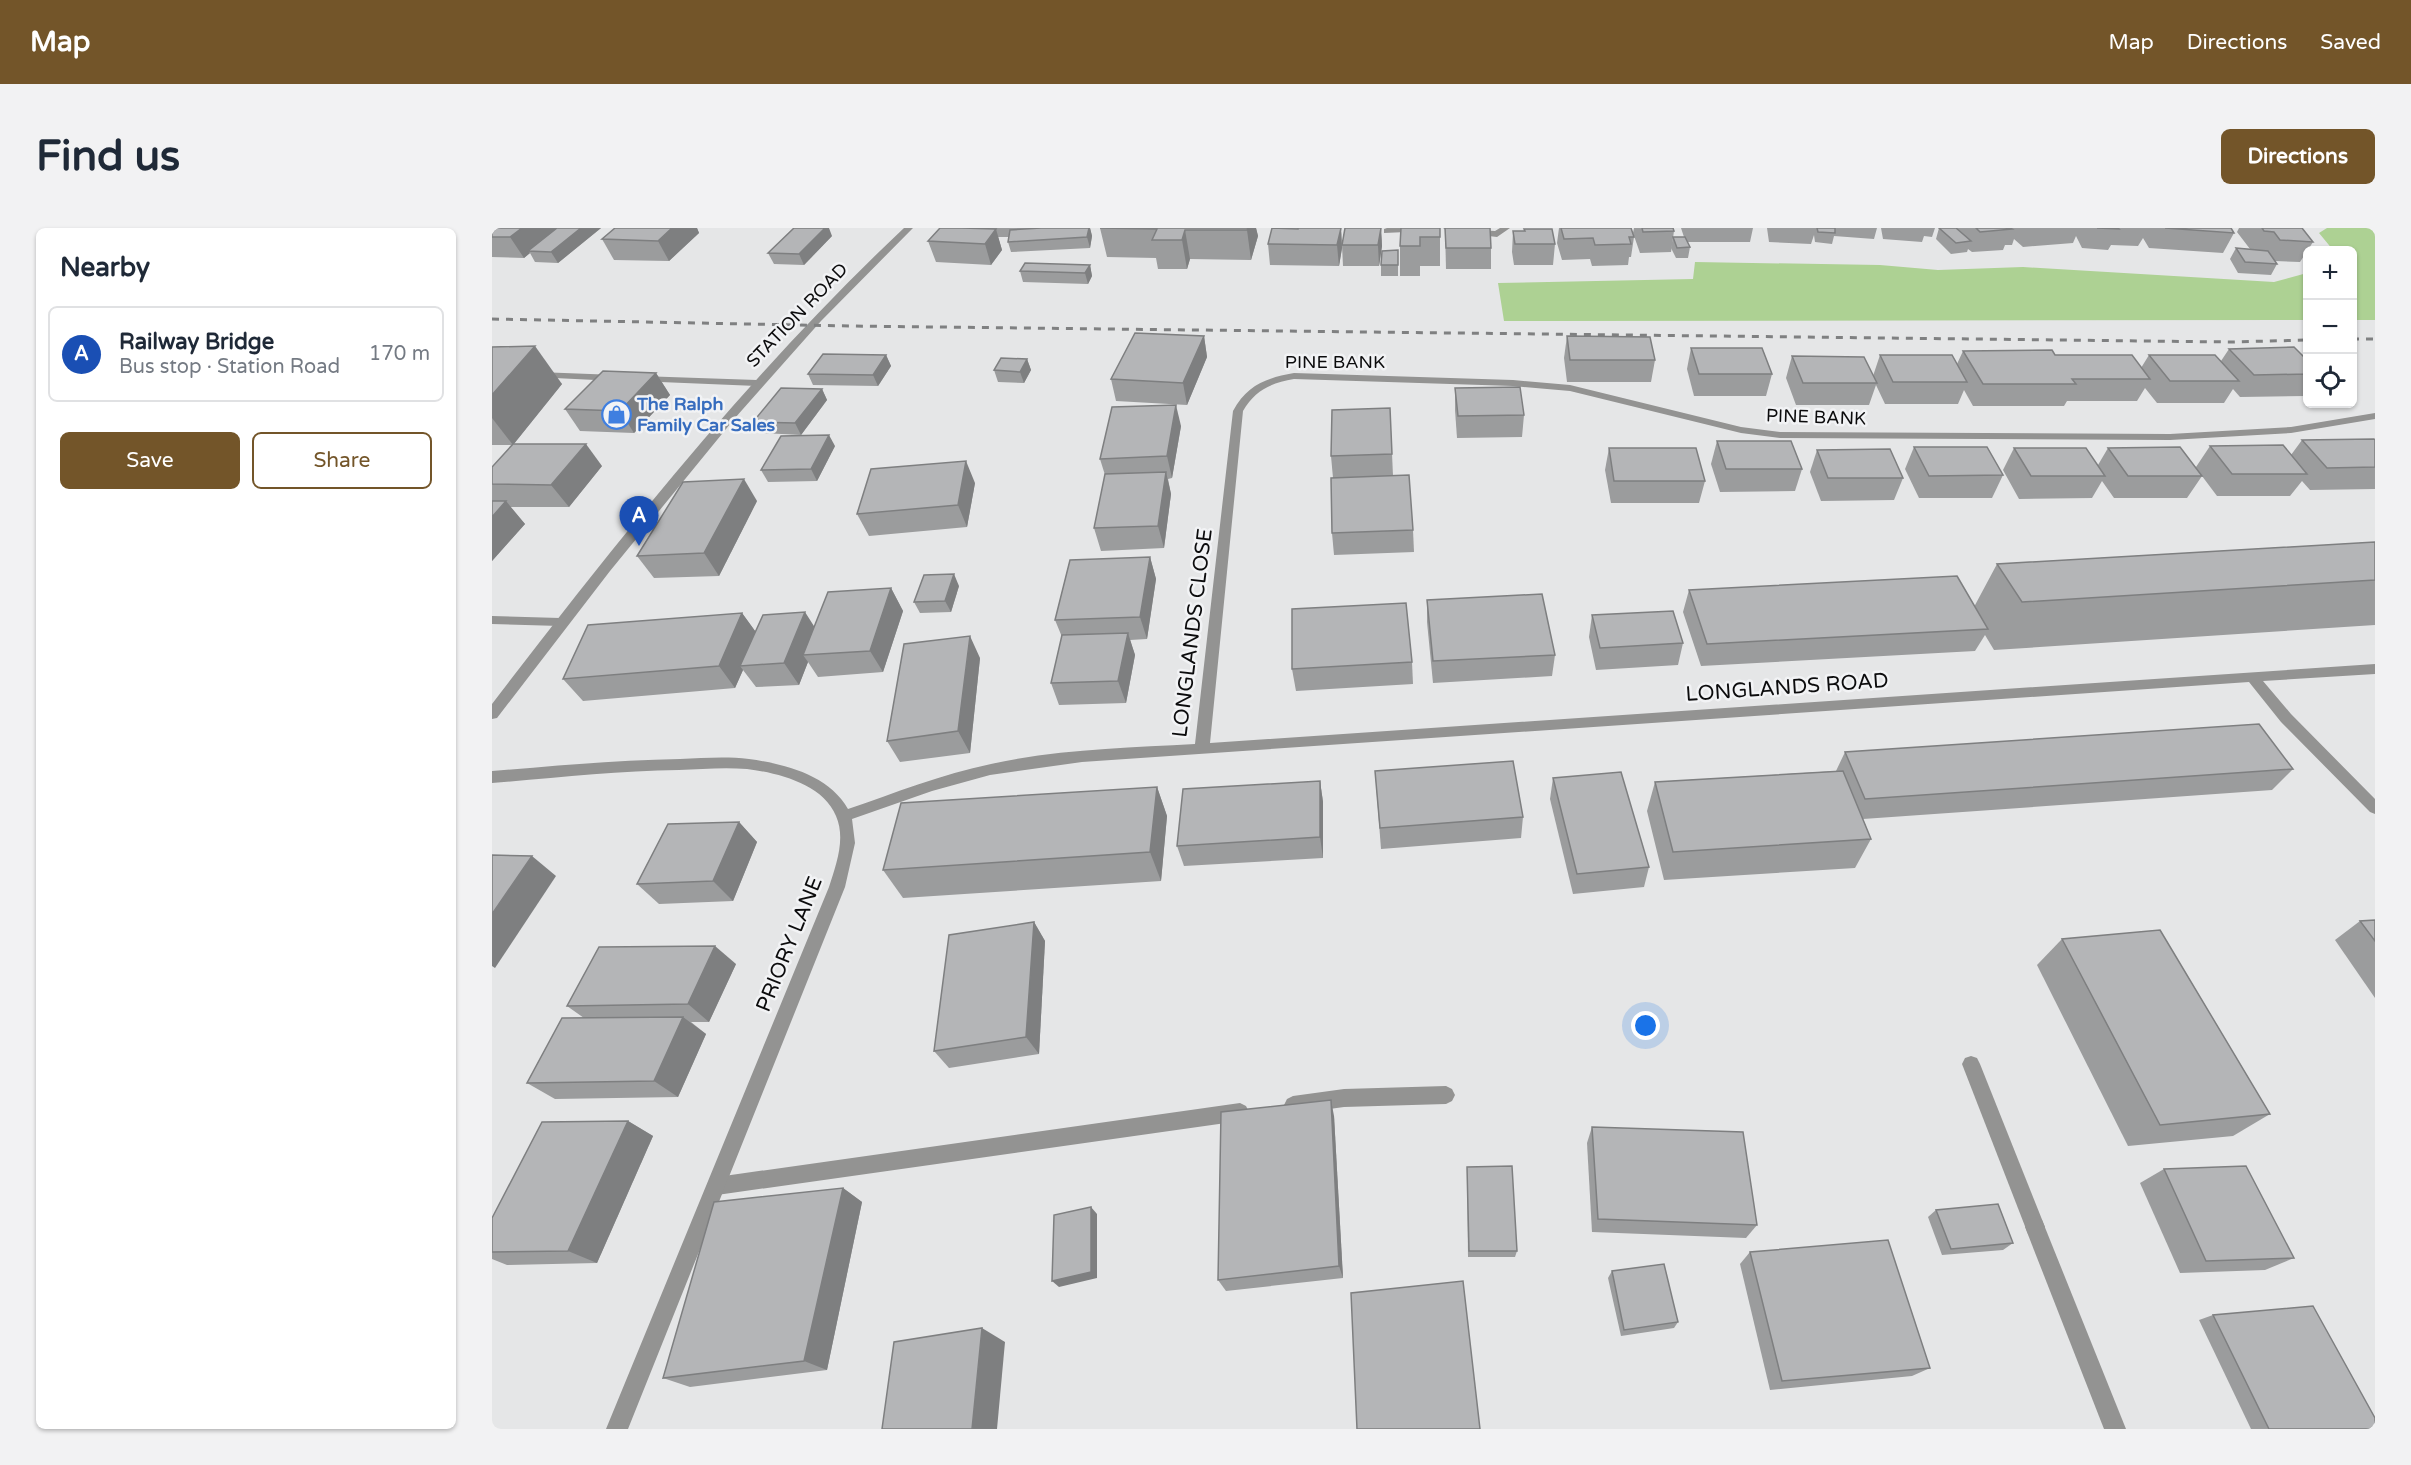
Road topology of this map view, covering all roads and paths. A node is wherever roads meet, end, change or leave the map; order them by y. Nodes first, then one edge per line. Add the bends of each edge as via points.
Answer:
1 (909, 228) edge
2 (1428, 228) edge
3 (1447, 228) edge
4 (1506, 228) edge
5 (1387, 231) dead end
6 (527, 374) edge
7 (757, 383) junction
8 (1261, 384) joint
9 (2375, 416) edge
10 (492, 620) edge
11 (560, 622) junction
12 (2375, 669) edge
13 (2251, 676) junction
14 (492, 714) edge
15 (1202, 749) junction
16 (492, 777) edge
17 (2375, 808) edge
18 (844, 816) junction
19 (1971, 1064) dead end
20 (1446, 1095) dead end
21 (717, 1186) junction
22 (617, 1429) edge
23 (2111, 1429) edge

1 - 7 street, STATION ROAD
2 - 5 street
3 - 4 street via 1497,234
6 - 7 street
7 - 11 street, STATION ROAD
8 - 9 street, PINE BANK via 1294,376 1570,388 1741,430 1780,435 2170,436 2291,430
8 - 15 street, LONGLANDS CLOSE via 1246,394 1238,411
10 - 11 street
11 - 14 street, STATION ROAD
12 - 13 street, LONGLANDS ROAD
13 - 15 street, LONGLANDS ROAD
13 - 17 street via 2286,718
15 - 18 street, LONGLANDS CLOSE via 1010,765
16 - 18 street via 644,765 745,764 808,781 824,790
18 - 21 street, PRIORY LANE via 848,837 837,887
19 - 23 street
20 - 21 street via 1344,1098
21 - 22 street, PRIORY LANE

